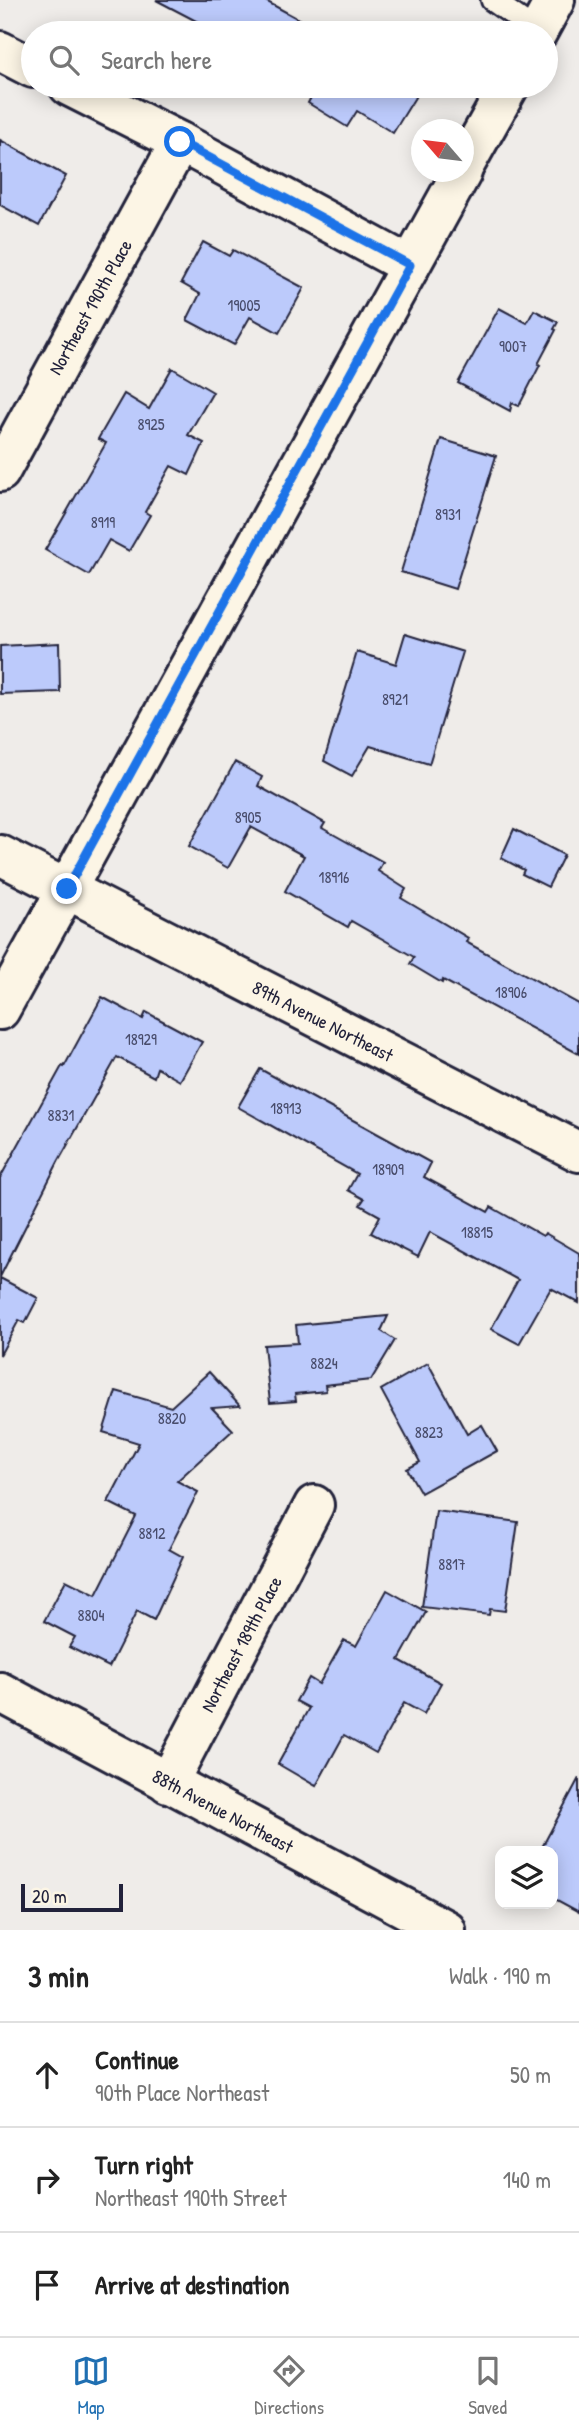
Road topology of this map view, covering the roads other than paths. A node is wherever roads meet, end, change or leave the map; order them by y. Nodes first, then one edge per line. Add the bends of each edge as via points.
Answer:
1 (492, 0) edge
2 (541, 21) edge
3 (0, 51) edge
4 (21, 62) edge
5 (93, 98) edge
6 (502, 98) edge
7 (180, 142) junction
8 (474, 150) edge
9 (456, 182) edge
10 (410, 265) junction
11 (0, 472) edge
12 (0, 855) edge
13 (67, 889) junction
14 (0, 1010) edge
15 (579, 1152) edge
16 (314, 1505) dead end
17 (0, 1692) edge
18 (169, 1783) junction
19 (446, 1930) edge

1 - 2 lane
3 - 4 street
5 - 7 street
6 - 8 street
7 - 10 street
7 - 11 street, Northeast 190th Place
9 - 10 street
10 - 13 street
12 - 13 street, 89th Avenue Northeast
13 - 14 street
13 - 15 street, 89th Avenue Northeast
16 - 18 street, Northeast 189th Place
17 - 18 street, 88th Avenue Northeast
18 - 19 street, 88th Avenue Northeast

